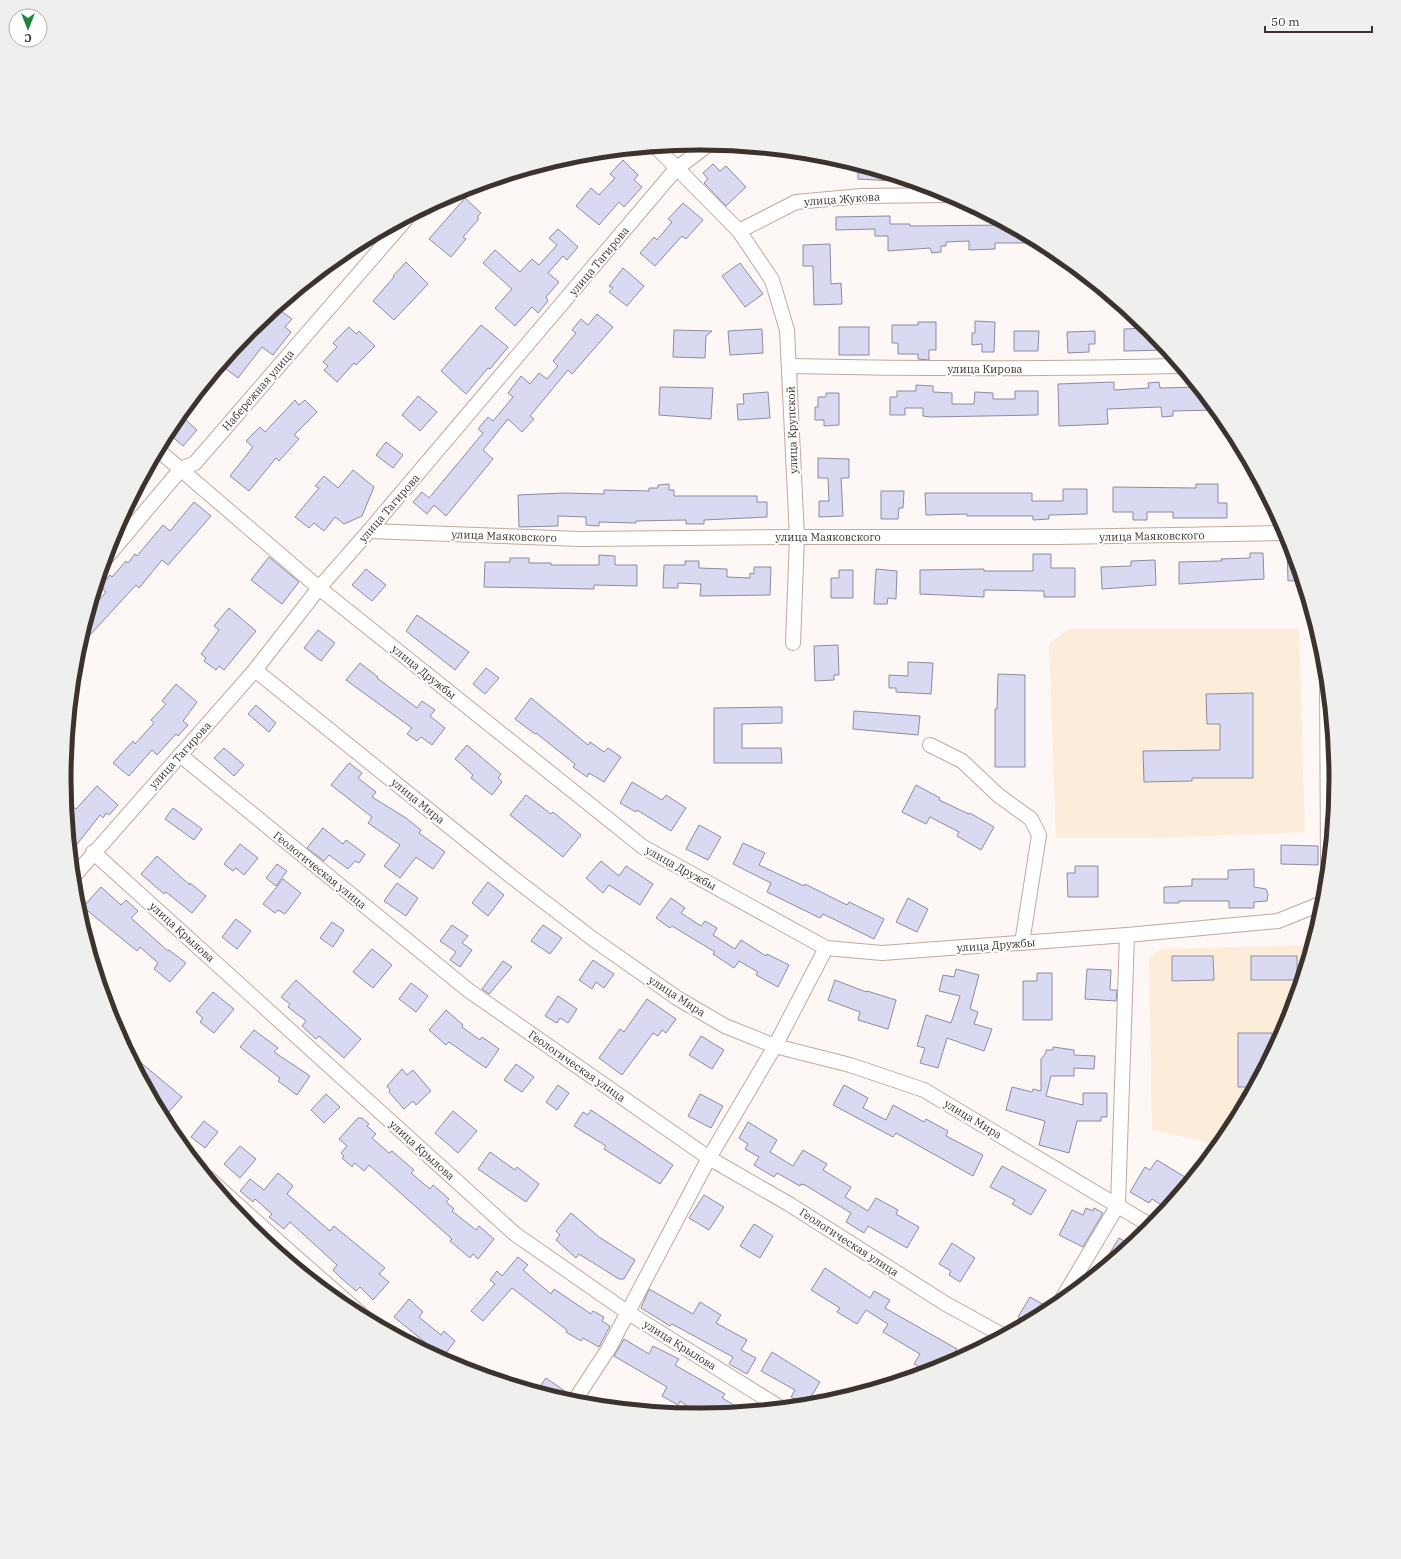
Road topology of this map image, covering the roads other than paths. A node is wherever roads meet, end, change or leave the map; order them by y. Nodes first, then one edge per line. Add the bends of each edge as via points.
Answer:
1 (701, 150) edge
2 (660, 151) edge
3 (676, 169) junction
4 (934, 195) edge
5 (399, 227) edge
6 (739, 230) junction
7 (790, 366) junction
8 (1176, 366) edge
9 (162, 453) edge
10 (181, 469) junction
11 (369, 531) junction
12 (1279, 533) edge
13 (797, 537) junction
14 (116, 546) edge
15 (318, 588) junction
16 (793, 642) dead end
17 (255, 670) junction
18 (1327, 720) edge
19 (930, 745) dead end
20 (180, 755) junction
21 (1328, 833) edge
22 (93, 852) junction
23 (78, 871) edge
24 (1317, 905) edge
25 (1127, 935) junction
26 (1022, 943) junction
27 (826, 948) junction
28 (775, 1046) junction
29 (709, 1158) junction
30 (228, 1196) edge
31 (1118, 1205) junction
32 (1147, 1223) edge
33 (1067, 1291) edge
34 (338, 1294) edge
35 (627, 1312) junction
36 (999, 1333) edge
37 (577, 1397) edge
38 (776, 1405) edge

1 - 3 street, улица Тагирова
2 - 3 street
3 - 6 street
3 - 11 street, улица Тагирова
4 - 6 street, улица Жукова via 861,196 796,202
5 - 10 street, Набережная улица via 195,463
6 - 7 street, улица Крупской via 772,280 787,330
7 - 8 street, улица Кирова via 920,369
7 - 13 street, улица Крупской
9 - 10 street, улица Дружбы
10 - 14 street, Набережная улица
10 - 15 street, улица Дружбы
11 - 13 street, улица Маяковского via 580,539
11 - 15 street, улица Тагирова
12 - 13 street, улица Маяковского via 1057,537
13 - 16 street, улица Крупской
15 - 17 street, улица Тагирова
15 - 27 street, улица Дружбы via 643,848
17 - 20 street, улица Тагирова
17 - 28 street, улица Мира via 593,939 677,998 725,1026
18 - 21 street
19 - 26 street via 962,761 998,795 1031,819 1039,835
20 - 22 street, улица Тагирова
20 - 29 street, Геологическая улица via 468,990
22 - 23 street, улица Тагирова
22 - 35 street, улица Крылова via 515,1234
24 - 25 street, улица Дружбы via 1278,921
25 - 26 street, улица Дружбы
25 - 31 street
26 - 27 street, улица Дружбы via 882,953
27 - 28 street
28 - 29 street
28 - 31 street, улица Мира via 850,1065 924,1090
29 - 35 street
29 - 36 street, Геологическая улица via 789,1204 946,1304
30 - 34 street
31 - 32 street, улица Мира
31 - 33 street
35 - 37 street via 609,1348
35 - 38 street, улица Крылова

